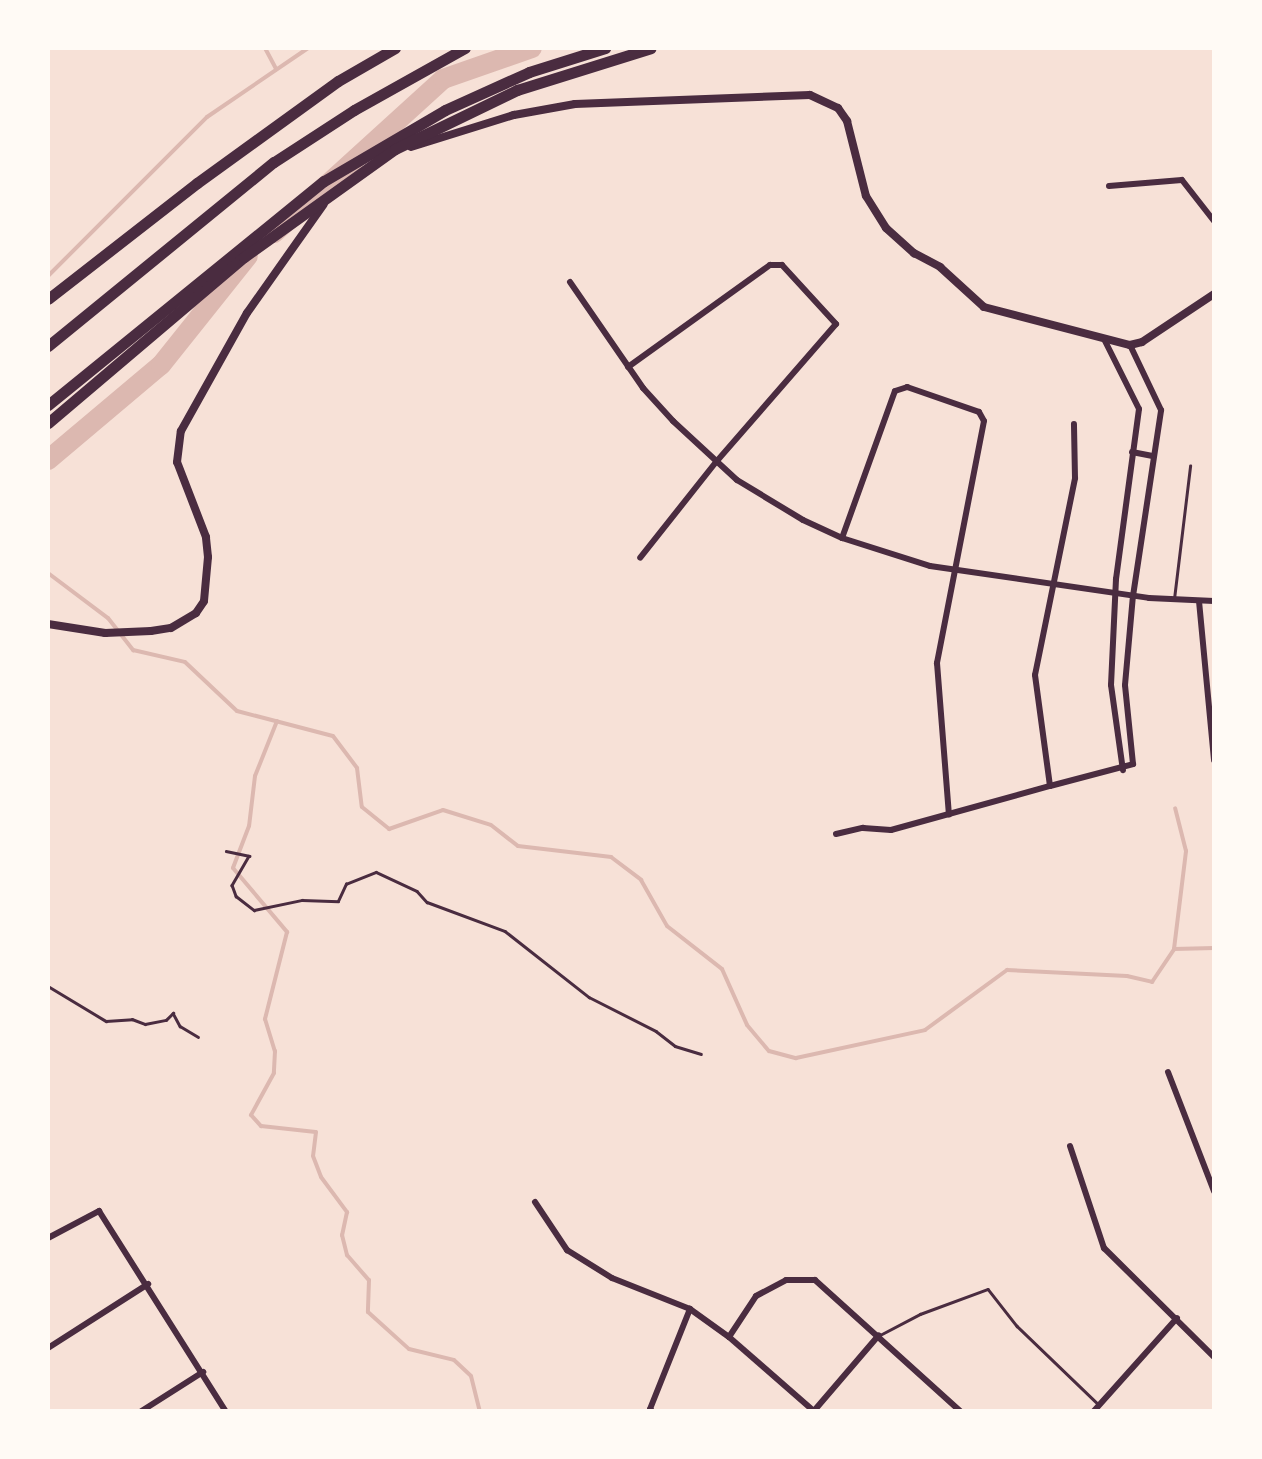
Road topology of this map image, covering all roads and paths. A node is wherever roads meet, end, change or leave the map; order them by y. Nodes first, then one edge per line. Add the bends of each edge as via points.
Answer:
1 (395, 48) edge
2 (465, 48) edge
3 (605, 48) edge
4 (652, 48) edge
5 (1109, 186) dead end
6 (1214, 220) edge
7 (570, 282) dead end
8 (1214, 294) edge
9 (48, 300) edge
10 (1104, 340) junction
11 (1130, 345) junction
12 (48, 346) edge
13 (628, 367) junction
14 (48, 405) edge
15 (48, 423) edge
16 (1074, 424) dead end
17 (1132, 452) junction
18 (1153, 456) junction
19 (716, 462) junction
20 (1190, 466) dead end
21 (842, 538) junction
22 (640, 558) dead end
23 (957, 570) junction
24 (1051, 585) junction
25 (1118, 594) junction
26 (1134, 596) junction
27 (1174, 600) junction
28 (1199, 601) junction
29 (1214, 601) edge
30 (48, 624) edge
31 (1116, 638) junction
32 (1130, 639) junction
33 (1214, 760) edge
34 (1123, 770) junction
35 (1050, 786) junction
36 (950, 816) junction
37 (836, 834) dead end
38 (226, 851) dead end
39 (48, 986) edge
40 (198, 1038) dead end
41 (701, 1054) dead end
42 (1168, 1072) dead end
43 (1070, 1146) dead end
44 (1214, 1190) edge
45 (535, 1202) dead end
46 (48, 1238) edge
47 (148, 1284) junction
48 (690, 1309) junction
49 (1177, 1318) junction
50 (880, 1336) junction
51 (729, 1337) junction
52 (48, 1348) edge
53 (1214, 1358) edge
54 (202, 1372) junction
55 (1096, 1408) edge
56 (814, 1411) edge
57 (140, 1412) edge
58 (226, 1412) edge
59 (653, 1412) edge
60 (961, 1412) edge
61 (1106, 1412) edge

1 - 9 highway via 196,182
2 - 12 highway via 274,162
3 - 14 highway via 529,72 445,110 324,181
4 - 15 highway via 517,90 395,149 244,257
5 - 6 street via 1182,180
7 - 13 street
8 - 11 street
10 - 11 street
10 - 17 street via 1138,404
10 - 30 street via 994,312 940,266 898,242 866,196 847,121 826,100 792,94 575,104 484,123 409,148 321,207 206,384 176,447 206,537 204,601 196,613 170,628 126,632
11 - 18 street via 1161,410
13 - 19 street
13 - 19 street via 770,264 782,265 836,324
16 - 24 street via 1075,478
17 - 18 street
17 - 25 street
18 - 26 street
19 - 21 street
19 - 22 street
20 - 27 lane
21 - 23 street
21 - 23 street via 896,391 907,387 979,412 984,421
23 - 24 street
23 - 36 street via 937,663
24 - 25 street
24 - 35 street via 1035,674
25 - 26 street
25 - 31 street
26 - 27 street
26 - 32 street
27 - 28 street
28 - 29 street
28 - 33 street
31 - 32 street
31 - 34 street via 1111,685
32 - 34 street via 1125,700 1134,756
34 - 35 street
35 - 36 street
36 - 37 street
38 - 41 path via 250,856 232,885 254,910 338,901 346,884 376,872 428,902 505,931 588,996 674,1046
39 - 40 path via 106,1021 146,1024 173,1013
42 - 44 street
43 - 49 street via 1104,1248
45 - 48 street via 567,1250 612,1278
46 - 47 street via 99,1211
47 - 52 street
47 - 54 street
48 - 51 street
48 - 59 street
49 - 53 street
49 - 55 street
50 - 51 street via 816,1280 786,1280 756,1296
50 - 55 lane via 988,1289
50 - 56 street
50 - 60 street
51 - 56 street
54 - 57 street
54 - 58 street
55 - 61 street

